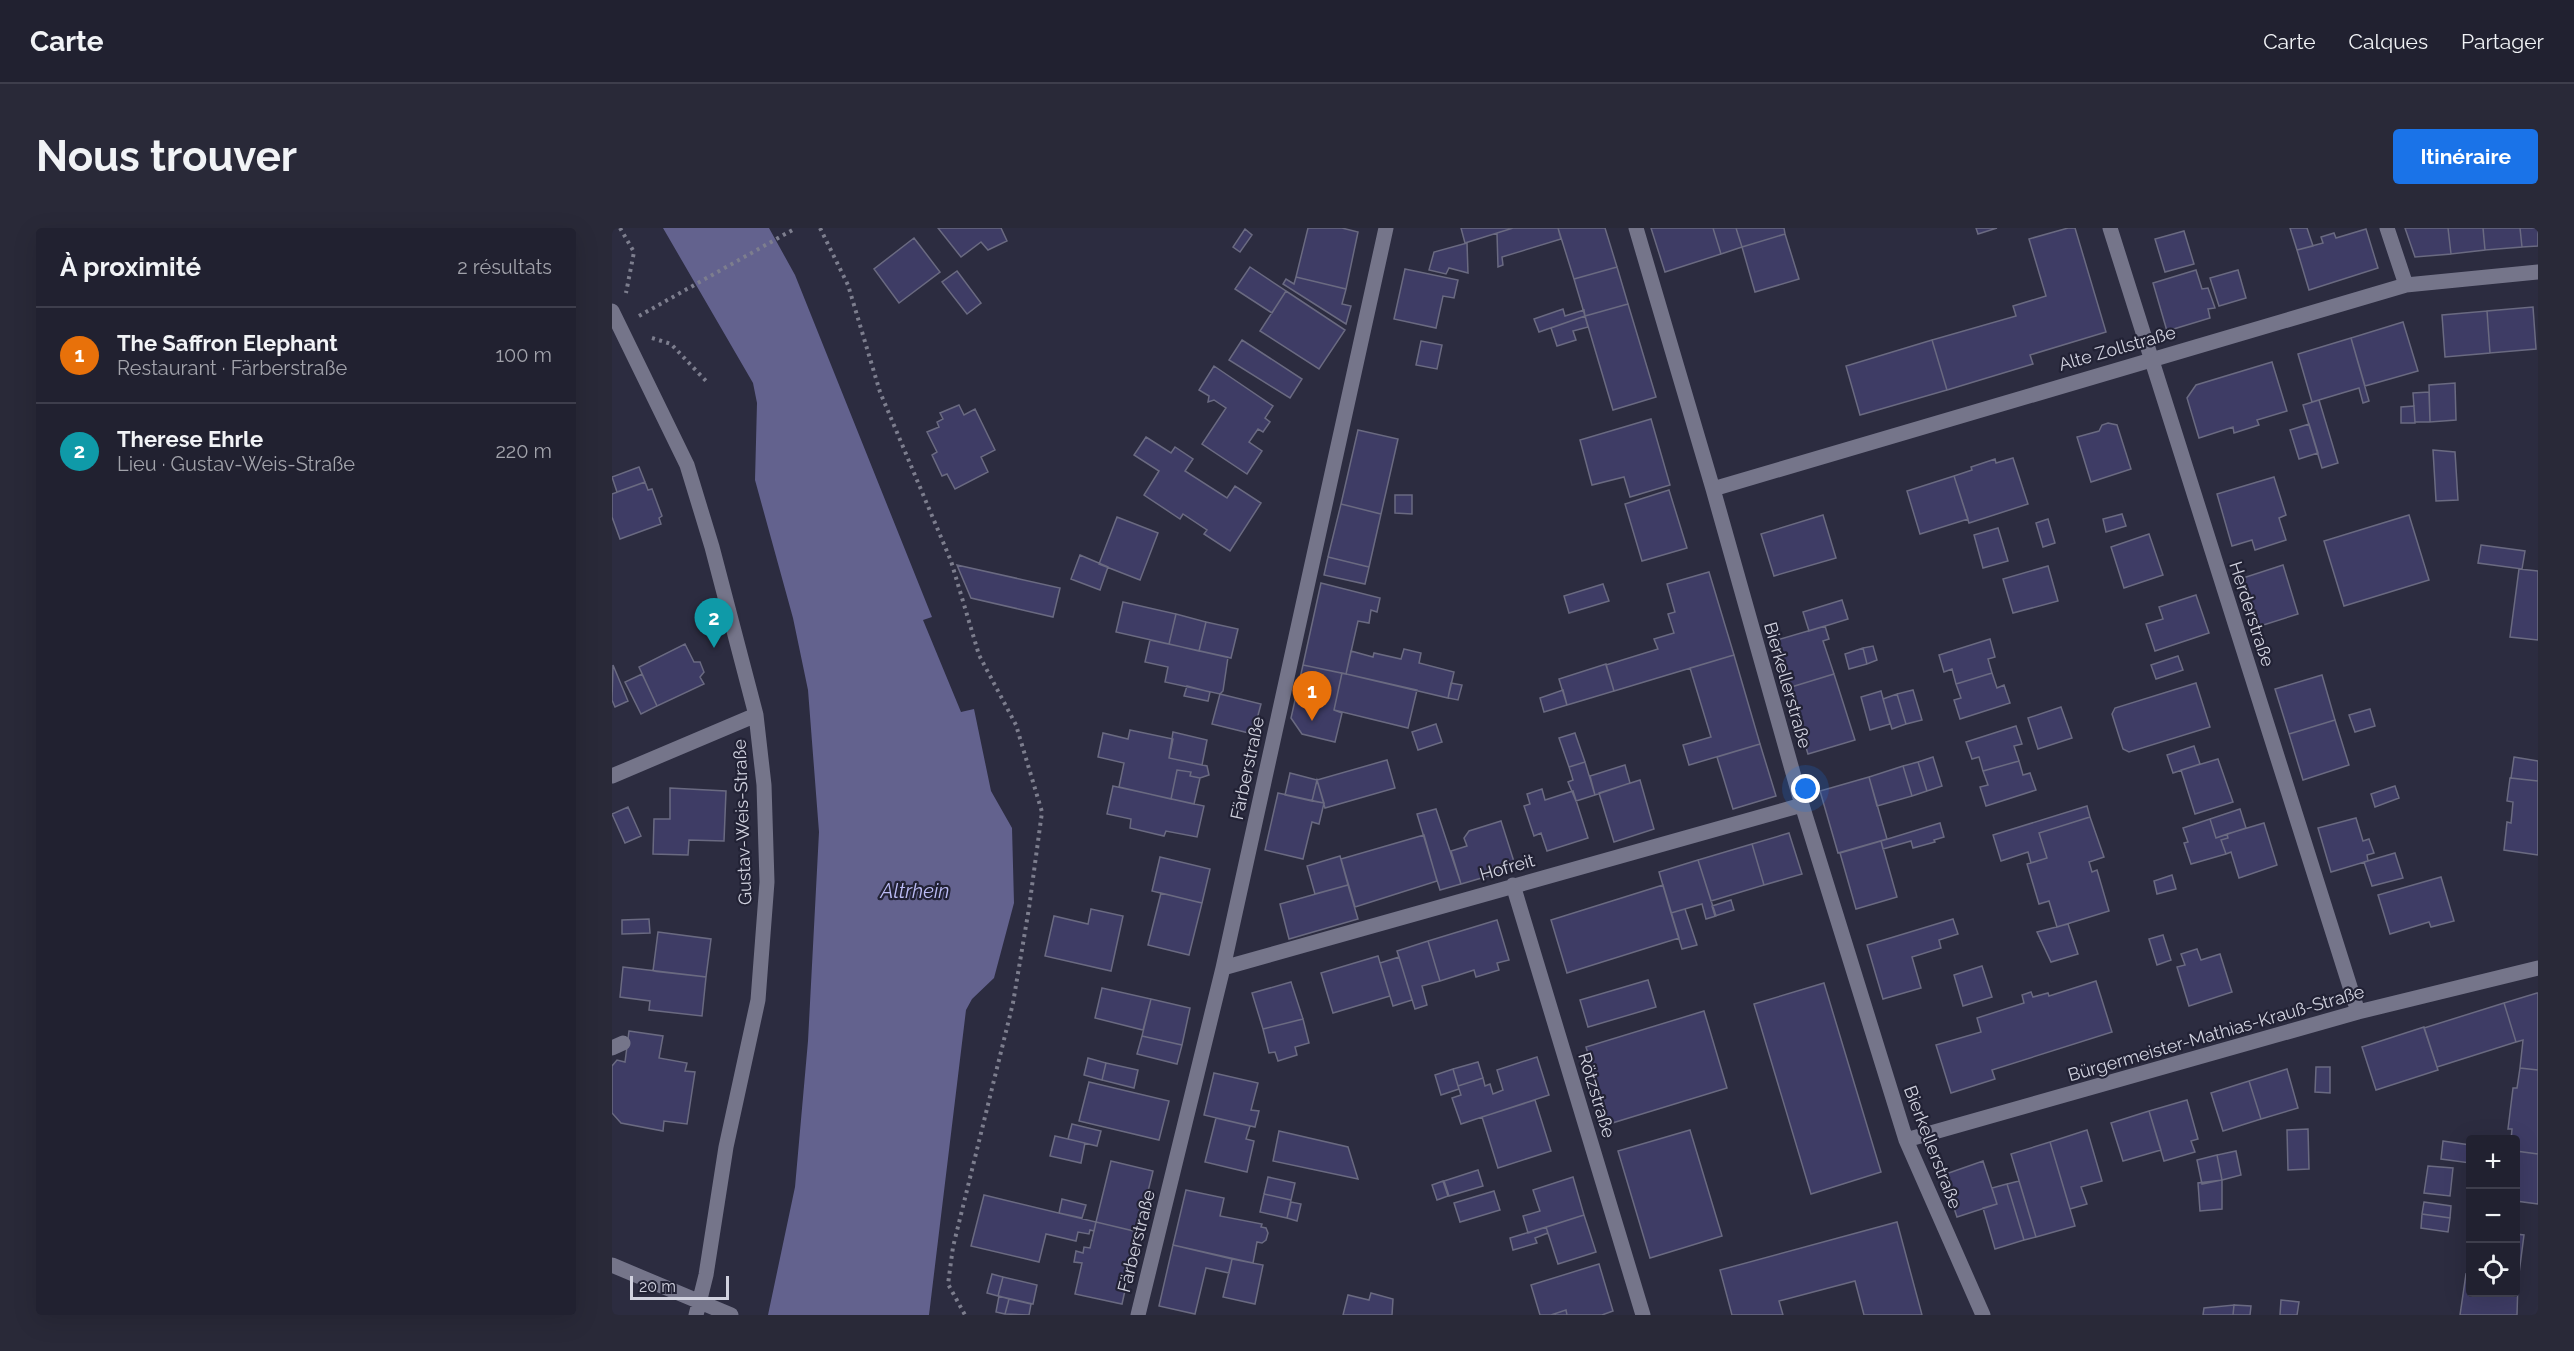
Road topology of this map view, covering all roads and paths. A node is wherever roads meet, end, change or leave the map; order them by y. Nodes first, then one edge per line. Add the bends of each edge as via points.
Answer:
1 (620, 228) edge
2 (820, 228) edge
3 (1386, 228) edge
4 (1636, 228) edge
5 (2110, 228) edge
6 (2387, 228) edge
7 (795, 229) edge
8 (2538, 272) edge
9 (2406, 285) junction
10 (612, 311) edge
11 (616, 328) edge
12 (2151, 358) junction
13 (707, 382) dead end
14 (1713, 489) junction
15 (756, 715) junction
16 (612, 776) edge
17 (1802, 805) junction
18 (1513, 885) junction
19 (2538, 968) edge
20 (1223, 969) junction
21 (2358, 1012) junction
22 (1906, 1140) junction
23 (612, 1265) edge
24 (698, 1309) edge
25 (731, 1315) edge
26 (965, 1315) edge
27 (1138, 1315) edge
28 (1643, 1315) edge
29 (1983, 1315) edge

1 - 11 path via 634,252
2 - 26 path via 848,285 880,392 951,561 979,656 1016,725 1042,812 1013,1003 953,1247 948,1284
3 - 20 street, Färberstraße
4 - 14 street, Bierkellerstraße
5 - 12 street, Herderstraße
6 - 9 street
7 - 11 path
8 - 9 street, Alte Zollstraße
9 - 12 street, Alte Zollstraße
10 - 11 street, Gustav-Weis-Straße
11 - 13 path via 671,344
11 - 15 street, Gustav-Weis-Straße via 687,465
12 - 14 street, Alte Zollstraße
12 - 21 street, Herderstraße
14 - 17 street, Bierkellerstraße
15 - 16 street
15 - 24 street, Gustav-Weis-Straße via 764,784 767,882 758,1000 726,1147
17 - 18 street, Hofreit
17 - 22 street, Bierkellerstraße
18 - 20 street, Hofreit
18 - 28 street, Rötzstraße
19 - 21 street, Bürgermeister-Mathias-Krauß-Straße
20 - 27 street, Färberstraße
21 - 22 street, Bürgermeister-Mathias-Krauß-Straße
22 - 29 street, Bierkellerstraße
23 - 24 street
24 - 25 street

